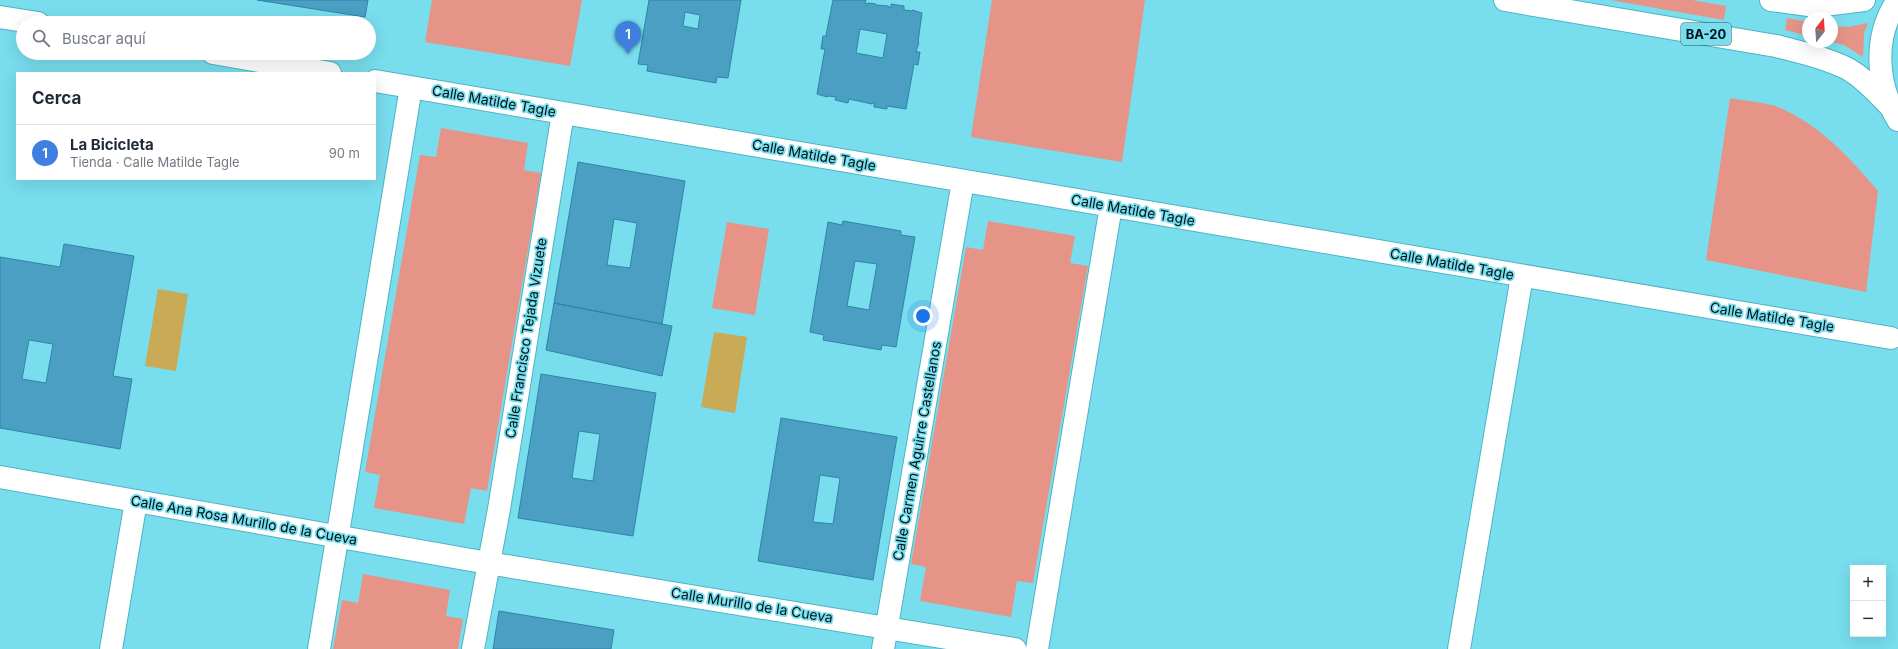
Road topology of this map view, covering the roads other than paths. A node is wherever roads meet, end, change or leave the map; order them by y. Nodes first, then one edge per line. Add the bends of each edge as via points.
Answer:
1 (1505, 0) edge
2 (1771, 0) edge
3 (1864, 0) edge
4 (1898, 0) edge
5 (1, 21) edge
6 (16, 22) edge
7 (254, 60) edge
8 (324, 72) edge
9 (376, 81) edge
10 (411, 87) junction
11 (563, 113) junction
12 (1894, 113) edge
13 (963, 181) junction
14 (1111, 206) junction
15 (1522, 276) junction
16 (1891, 338) dead end
17 (0, 476) edge
18 (136, 501) junction
19 (338, 537) junction
20 (488, 563) junction
21 (887, 627) junction
22 (111, 649) edge
23 (319, 649) edge
24 (473, 649) edge
25 (883, 649) edge
26 (1015, 649) edge
27 (1037, 649) edge
28 (1459, 649) edge

1 - 12 main road, BA-20 via 1776,46 1808,54 1848,69 1868,83
2 - 3 main road via 1816,6
4 - 12 main road, BA-20 via 1888,19 1880,48 1881,77
5 - 6 main road
7 - 8 main road
9 - 10 main road, Calle Matilde Tagle
10 - 11 main road, Calle Matilde Tagle
10 - 19 main road
11 - 13 main road, Calle Matilde Tagle
11 - 20 main road, Calle Francisco Tejada Vizuete
13 - 14 main road, Calle Matilde Tagle
13 - 21 main road, Calle Carmen Aguirre Castellanos
14 - 15 main road, Calle Matilde Tagle
14 - 27 main road
15 - 16 main road, Calle Matilde Tagle
15 - 28 main road
17 - 18 main road, Calle Ana Rosa Murillo de la Cueva
18 - 19 main road, Calle Ana Rosa Murillo de la Cueva
18 - 22 main road
19 - 20 main road, Calle Ana Rosa Murillo de la Cueva
19 - 23 main road
20 - 21 main road, Calle Murillo de la Cueva
20 - 24 main road, Calle Francisco Tejada Vizuete
21 - 25 main road, Calle Carmen Aguirre Castellanos
21 - 26 main road, Calle Murillo de la Cueva

